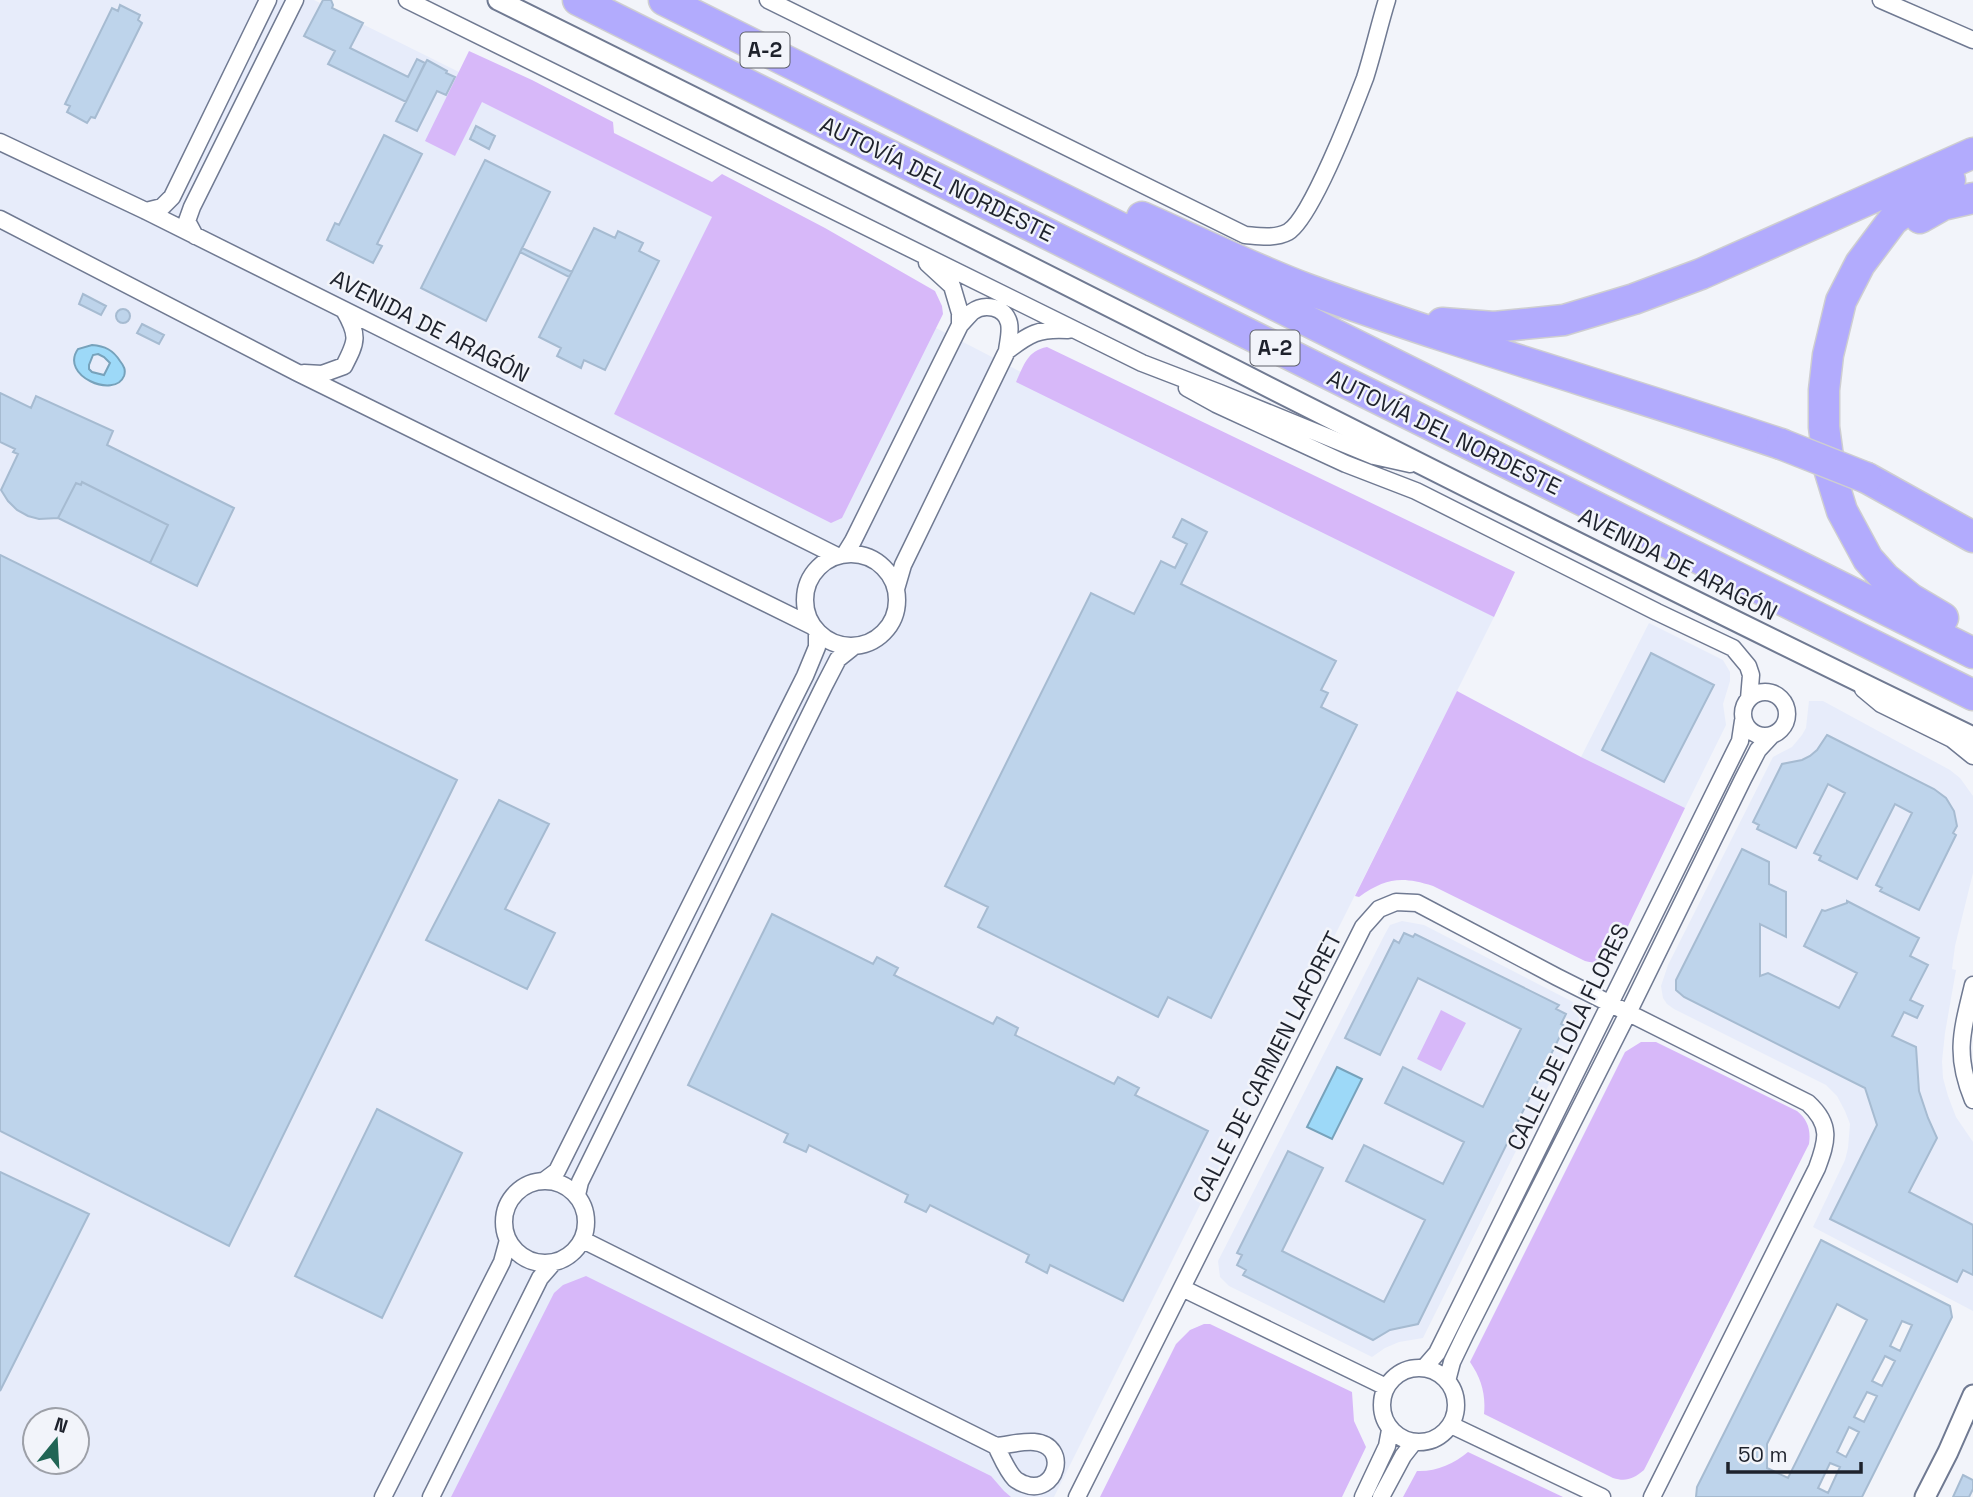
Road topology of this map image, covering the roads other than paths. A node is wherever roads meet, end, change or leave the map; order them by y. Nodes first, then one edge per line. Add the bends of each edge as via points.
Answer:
1 (268, 0) edge
2 (295, 0) edge
3 (407, 0) edge
4 (498, 0) edge
5 (578, 0) edge
6 (664, 0) edge
7 (768, 0) edge
8 (1387, 0) edge
9 (1881, 0) edge
10 (1973, 40) edge
11 (814, 75) junction
12 (0, 142) edge
13 (1973, 153) edge
14 (1973, 168) edge
15 (1973, 198) edge
16 (146, 211) junction
17 (0, 219) edge
18 (195, 236) junction
19 (915, 252) junction
20 (1306, 288) junction
21 (344, 310) junction
22 (960, 325) junction
23 (1072, 330) junction
24 (1007, 351) junction
25 (1828, 355) junction
26 (1142, 363) junction
27 (298, 373) junction
28 (1433, 469) junction
29 (1973, 537) edge
30 (841, 555) junction
31 (896, 589) junction
32 (815, 629) junction
33 (1973, 636) edge
34 (853, 646) junction
35 (1973, 653) edge
36 (1848, 676) junction
37 (1973, 695) edge
38 (1749, 699) junction
39 (1743, 721) junction
40 (1771, 736) junction
41 (1973, 737) edge
42 (1973, 756) edge
43 (1973, 985) edge
44 (1611, 1004) junction
45 (1628, 1013) junction
46 (1973, 1029) edge
47 (1973, 1070) edge
48 (1973, 1100) edge
49 (545, 1180) junction
50 (577, 1195) junction
51 (508, 1240) junction
52 (583, 1240) junction
53 (553, 1263) junction
54 (1182, 1288) junction
55 (1424, 1368) junction
56 (1447, 1381) junction
57 (1386, 1387) junction
58 (1973, 1395) edge
59 (1451, 1424) junction
60 (1390, 1430) junction
61 (1414, 1443) junction
62 (996, 1446) dead end
63 (383, 1497) edge
64 (431, 1497) edge
65 (1077, 1497) edge
66 (1363, 1497) edge
67 (1381, 1497) edge
68 (1602, 1497) edge
69 (1651, 1497) edge
70 (1925, 1497) edge

1 - 16 street via 172,197
2 - 18 street via 192,207 187,221
3 - 19 street
4 - 28 street, AVENIDA DE ARAGÓN
5 - 37 highway, AUTOVÍA DEL NORDESTE / A-2
6 - 11 highway, AUTOVÍA DEL NORDESTE / A-2
7 - 8 street via 1245,235 1266,237 1287,232 1305,215 1365,77
9 - 10 street
11 - 20 highway
11 - 35 highway, AUTOVÍA DEL NORDESTE / A-2
12 - 16 street, AVENIDA DE ARAGÓN
13 - 20 highway via 1701,274 1564,320 1493,327 1436,323
14 - 25 highway via 1934,189 1893,220 1860,264 1841,300
15 - 25 highway via 1943,205 1893,239 1866,270
16 - 18 street, AVENIDA DE ARAGÓN
17 - 27 street
18 - 21 street, AVENIDA DE ARAGÓN
19 - 22 street via 952,286
19 - 23 street
20 - 29 highway, bridge via 1781,444 1867,478
21 - 27 street via 354,326 354,346 344,366 322,374
21 - 30 street, AVENIDA DE ARAGÓN
22 - 24 street via 984,307 997,309 1009,323
22 - 30 street via 853,541
23 - 24 street via 1050,328 1028,335
23 - 26 street
24 - 31 street via 902,565
25 - 33 highway via 1824,426 1830,472 1842,511 1868,559 1885,578
26 - 28 street via 1374,456
26 - 38 street via 1216,404 1416,491 1733,648 1751,675
27 - 32 street
28 - 36 street, AVENIDA DE ARAGÓN
30 - 31 street via 862,555 877,562
30 - 32 street via 824,562 807,585 806,613
31 - 34 street via 897,602 888,628 867,644
32 - 34 street via 828,641
32 - 49 street via 817,647 805,676 556,1171
34 - 50 street via 838,659 824,685
36 - 41 street, AVENIDA DE ARAGÓN
36 - 42 street via 1881,704 1952,739
38 - 39 street via 1742,711
38 - 40 street via 1768,692 1784,703 1786,723
39 - 40 street via 1754,734
39 - 44 street, CALLE DE LOLA FLORES via 1740,741
40 - 45 street, CALLE DE LOLA FLORES via 1743,779
43 - 48 street via 1961,1056
44 - 45 street, CALLE DE CARMEN LAFORET
44 - 54 street, CALLE DE CARMEN LAFORET via 1417,903 1396,902 1379,909 1353,945
44 - 55 street, CALLE DE LOLA FLORES via 1437,1353
45 - 56 street, CALLE DE LOLA FLORES via 1465,1335
45 - 69 street, CALLE DE CARMEN LAFORET via 1808,1103 1819,1113 1827,1132 1817,1168
46 - 47 street
49 - 50 street
49 - 51 street via 519,1189 510,1200 504,1213
50 - 52 street via 587,1217
51 - 53 street via 527,1259
51 - 63 street via 502,1262
52 - 53 street via 576,1251
52 - 62 street
53 - 64 street via 540,1278
54 - 57 street
54 - 65 street, CALLE DE CARMEN LAFORET
55 - 56 street
55 - 57 street via 1406,1370
56 - 59 street via 1456,1407
57 - 60 street via 1381,1409
58 - 70 street
59 - 61 street via 1435,1439
59 - 68 street
60 - 61 street
60 - 66 street
61 - 67 street

